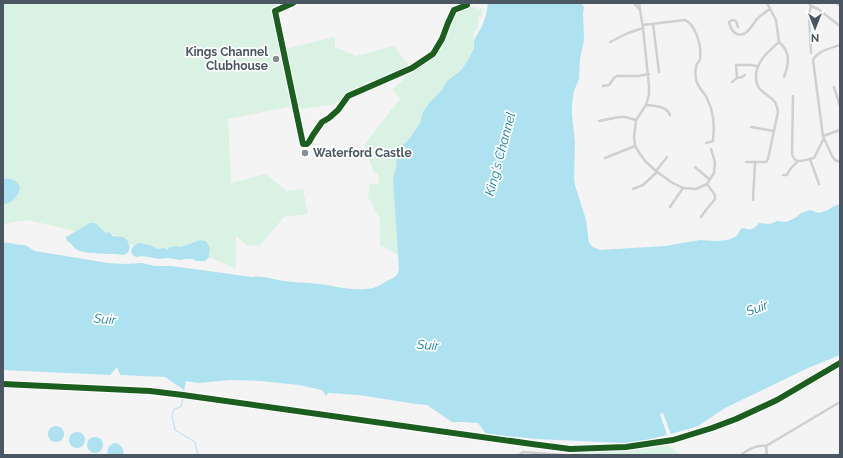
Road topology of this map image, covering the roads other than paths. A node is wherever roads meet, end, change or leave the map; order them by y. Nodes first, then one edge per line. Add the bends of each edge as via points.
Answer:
1 (293, 3) edge
2 (467, 3) edge
3 (634, 3) edge
4 (639, 3) edge
5 (767, 3) edge
6 (837, 3) edge
7 (810, 4) edge
8 (840, 5) edge
9 (770, 9) junction
10 (640, 10) junction
11 (653, 24) junction
12 (643, 26) junction
13 (840, 26) edge
14 (738, 27) dead end
15 (610, 42) dead end
16 (780, 42) junction
17 (840, 45) edge
18 (811, 52) dead end
19 (757, 66) junction
20 (659, 72) dead end
21 (649, 74) junction
22 (745, 75) dead end
23 (784, 77) dead end
24 (737, 78) junction
25 (732, 82) dead end
26 (603, 86) dead end
27 (834, 87) dead end
28 (793, 96) dead end
29 (646, 105) junction
30 (840, 106) edge
31 (670, 115) dead end
32 (636, 120) junction
33 (599, 121) dead end
34 (751, 127) dead end
35 (840, 130) edge
36 (774, 131) junction
37 (823, 138) junction
38 (706, 143) dead end
39 (635, 146) junction
40 (711, 149) dead end
41 (667, 157) dead end
42 (605, 158) dead end
43 (810, 159) junction
44 (798, 161) junction
45 (746, 162) dead end
46 (755, 162) junction
47 (840, 162) edge
48 (695, 167) dead end
49 (657, 172) junction
50 (783, 175) dead end
51 (710, 179) junction
52 (707, 184) junction
53 (819, 184) dead end
54 (683, 188) junction
55 (633, 189) dead end
56 (753, 200) dead end
57 (670, 207) dead end
58 (702, 217) dead end
59 (840, 402) edge
60 (766, 446) junction
61 (519, 455) edge
62 (563, 455) edge
63 (741, 455) edge
64 (768, 455) edge

1 - 2 street via 275,11 303,144 307,144 322,122 338,110 348,96 412,68 433,54 454,10
3 - 10 street
4 - 10 street
5 - 9 street
6 - 8 street
7 - 13 street
7 - 18 street
9 - 14 street via 758,18 745,34 736,34 729,22 736,21
9 - 16 street via 776,20
10 - 12 street
11 - 12 street
11 - 20 street
11 - 38 street via 685,20 693,27 700,52 695,73 696,82 706,97 714,120 713,141
12 - 15 street
12 - 21 street
16 - 19 street
16 - 23 street via 788,57
17 - 37 street via 818,54 813,60
19 - 24 street via 736,65
19 - 36 street via 758,86 774,99 777,105
21 - 26 street via 617,76 609,85
21 - 29 street via 649,95
22 - 24 street
24 - 25 street
27 - 30 street
28 - 44 street via 791,151
29 - 31 street via 666,109
29 - 32 street
32 - 33 street via 619,117
32 - 39 street
34 - 36 street
35 - 37 street
36 - 46 street via 768,159 766,162
37 - 43 street via 816,156
37 - 47 street via 832,156
39 - 42 street
39 - 49 street via 645,162
40 - 51 street via 716,162
41 - 49 street
43 - 44 street
43 - 53 street
44 - 50 street via 787,175
45 - 46 street
46 - 56 street
48 - 51 street
49 - 54 street
49 - 55 street via 643,185
51 - 52 street
52 - 54 street via 696,189
52 - 58 street via 716,199
54 - 57 street
59 - 60 street
60 - 63 street via 753,448
60 - 64 street
61 - 62 street via 523,452

